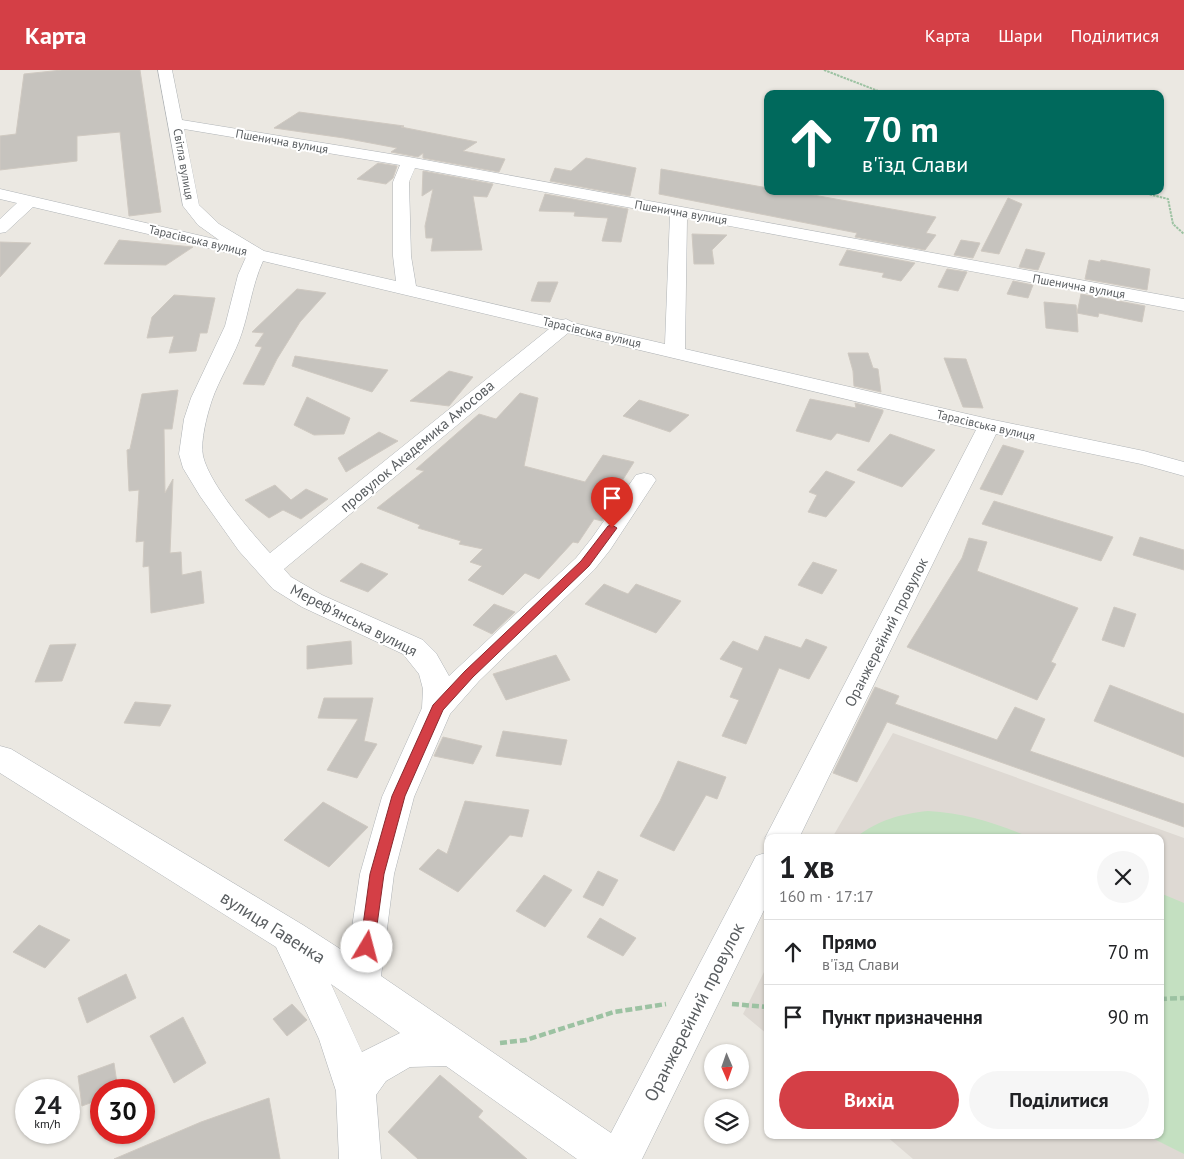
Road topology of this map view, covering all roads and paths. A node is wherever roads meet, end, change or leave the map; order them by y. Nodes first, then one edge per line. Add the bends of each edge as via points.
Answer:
1 (165, 70) edge
2 (824, 70) edge
3 (876, 90) edge
4 (176, 123) junction
5 (410, 162) junction
6 (0, 194) edge
7 (1152, 195) edge
8 (28, 201) junction
9 (679, 212) junction
10 (0, 228) edge
11 (1184, 234) edge
12 (257, 253) junction
13 (407, 289) junction
14 (1184, 305) edge
15 (566, 326) junction
16 (675, 351) junction
17 (989, 426) junction
18 (1184, 469) edge
19 (644, 480) dead end
20 (268, 568) junction
21 (438, 708) junction
22 (0, 758) edge
23 (784, 834) edge
24 (764, 874) edge
25 (290, 936) junction
26 (362, 984) junction
27 (1184, 998) edge
28 (700, 999) junction
29 (1164, 999) edge
30 (764, 1006) edge
31 (498, 1043) dead end
32 (452, 1047) junction
33 (356, 1091) junction
34 (360, 1159) edge
35 (612, 1159) edge
36 (620, 1159) edge

1 - 4 street, Світла вулиця
2 - 3 path
4 - 5 street, Пшенична вулиця
4 - 12 street, Світла вулиця via 191,206 219,232
5 - 9 street, Пшенична вулиця
5 - 13 street via 400,190 402,256
6 - 8 street, Тарасівська вулиця
7 - 11 path via 1168,199 1171,223
8 - 10 street
8 - 12 street, Тарасівська вулиця
9 - 14 street, Пшенична вулиця
9 - 16 street
12 - 13 street, Тарасівська вулиця
12 - 20 street, Мереф'янська вулиця via 247,275 228,344 195,419 191,454 195,468 212,496
13 - 15 street, Тарасівська вулиця
15 - 16 street, Тарасівська вулиця
15 - 20 street, провулок Академика Амосова
16 - 17 street, Тарасівська вулиця
17 - 18 street, Тарасівська вулиця
17 - 23 street, Оранжерейний провулок
19 - 21 street via 585,564 476,667
20 - 21 street, Мереф'янська вулиця via 282,583 312,601 412,647 424,656 437,680
21 - 26 street, Мереф'янська вулиця via 398,796 382,854
22 - 25 street, вулиця Гавенка
24 - 28 street, Оранжерейний провулок
25 - 26 street, вулиця Гавенка
25 - 33 street via 337,1037
26 - 32 street, вулиця Гавенка
27 - 29 path
28 - 30 path
28 - 31 path via 614,1012 526,1040
28 - 36 street, Оранжерейний провулок
32 - 33 street via 406,1049 372,1067
32 - 35 street, вулиця Гавенка
33 - 34 street

